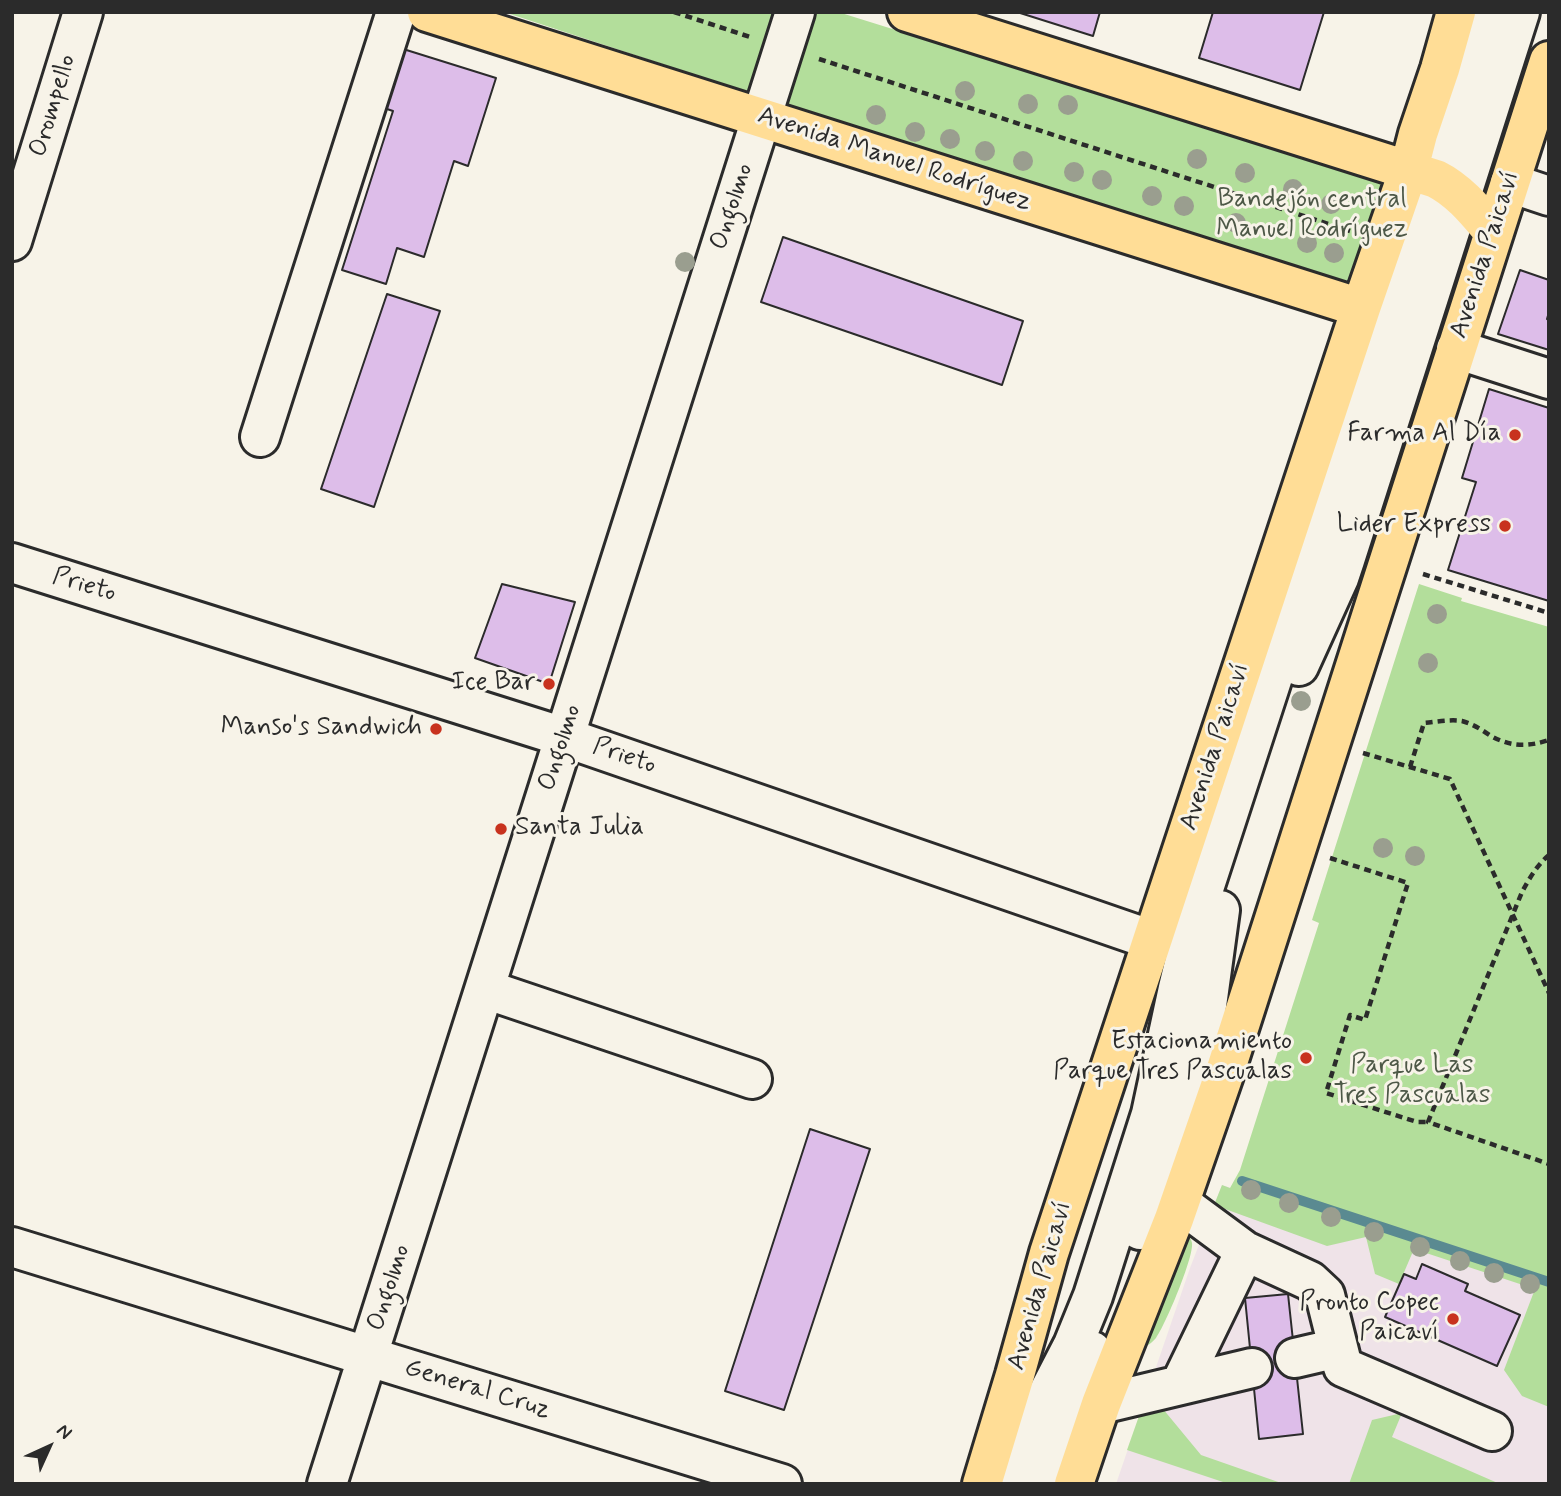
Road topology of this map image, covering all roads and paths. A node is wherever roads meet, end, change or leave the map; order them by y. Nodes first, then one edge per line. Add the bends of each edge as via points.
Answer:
1 (83, 12) edge
2 (396, 12) edge
3 (427, 12) edge
4 (674, 12) edge
5 (907, 12) edge
6 (1456, 12) edge
7 (1493, 12) edge
8 (1520, 12) edge
9 (790, 30) edge
10 (1549, 61) edge
11 (761, 118) junction
12 (1435, 182) junction
13 (1510, 183) junction
14 (1549, 196) edge
15 (1350, 231) dead end
16 (1494, 233) junction
17 (12, 241) edge
18 (1361, 308) junction
19 (1456, 349) junction
20 (1549, 379) edge
21 (260, 437) dead end
22 (12, 563) edge
23 (1413, 571) dead end
24 (1549, 613) edge
25 (564, 737) junction
26 (1549, 740) edge
27 (1368, 754) dead end
28 (1410, 767) junction
29 (1322, 855) dead end
30 (1549, 855) edge
31 (1512, 914) junction
32 (1152, 940) junction
33 (485, 989) junction
34 (1549, 993) edge
35 (752, 1079) dead end
36 (1427, 1122) junction
37 (1549, 1164) edge
38 (1180, 1203) junction
39 (12, 1247) edge
40 (1245, 1251) junction
41 (1338, 1348) junction
42 (368, 1356) junction
43 (1295, 1358) dead end
44 (1252, 1368) dead end
45 (1180, 1385) junction
46 (1101, 1404) junction
47 (1492, 1431) dead end
48 (327, 1484) edge
49 (782, 1484) edge
50 (982, 1484) edge
51 (1011, 1484) edge
52 (1045, 1484) edge
53 (1074, 1484) edge

1 - 17 street, Orompello
2 - 21 street
3 - 11 main road, Avenida Manuel Rodríguez
4 - 9 path
5 - 12 main road
6 - 12 main road, Avenida Paicaví via 1418,134
7 - 12 street
8 - 12 street
9 - 11 street, Ongolmo
9 - 15 path
10 - 13 main road, Avenida Paicaví
11 - 18 main road, Avenida Manuel Rodríguez
11 - 25 street, Ongolmo
12 - 16 main road via 1473,208
12 - 18 main road, Avenida Paicaví
12 - 51 street via 1197,910 1151,1114 1093,1296 1031,1426
12 - 52 street via 1345,559 1284,702 1234,854 1218,916 1192,1080
13 - 14 street
13 - 16 main road, Avenida Paicaví
16 - 19 main road, Avenida Paicaví
18 - 32 main road, Avenida Paicaví
19 - 20 street
19 - 38 main road, Avenida Paicaví
22 - 25 street, Prieto
23 - 24 path
25 - 32 street, Prieto
25 - 33 street, Ongolmo
26 - 28 path via 1522,746 1463,722 1424,723
27 - 28 path
28 - 31 path via 1450,779
29 - 36 path via 1408,883 1365,1020 1350,1015 1326,1093
30 - 31 path via 1530,876
31 - 34 path
31 - 36 path
32 - 50 main road, Avenida Paicaví via 1049,1253
33 - 35 street
33 - 42 street, Ongolmo
36 - 37 path
38 - 40 street
38 - 46 main road, Avenida Paicaví
39 - 42 street, General Cruz
40 - 41 street via 1310,1281 1325,1295
40 - 45 street
41 - 43 street
41 - 47 street via 1343,1367
42 - 48 street, Ongolmo
42 - 49 street, General Cruz
44 - 45 street
45 - 46 street
46 - 53 main road, Avenida Paicaví

